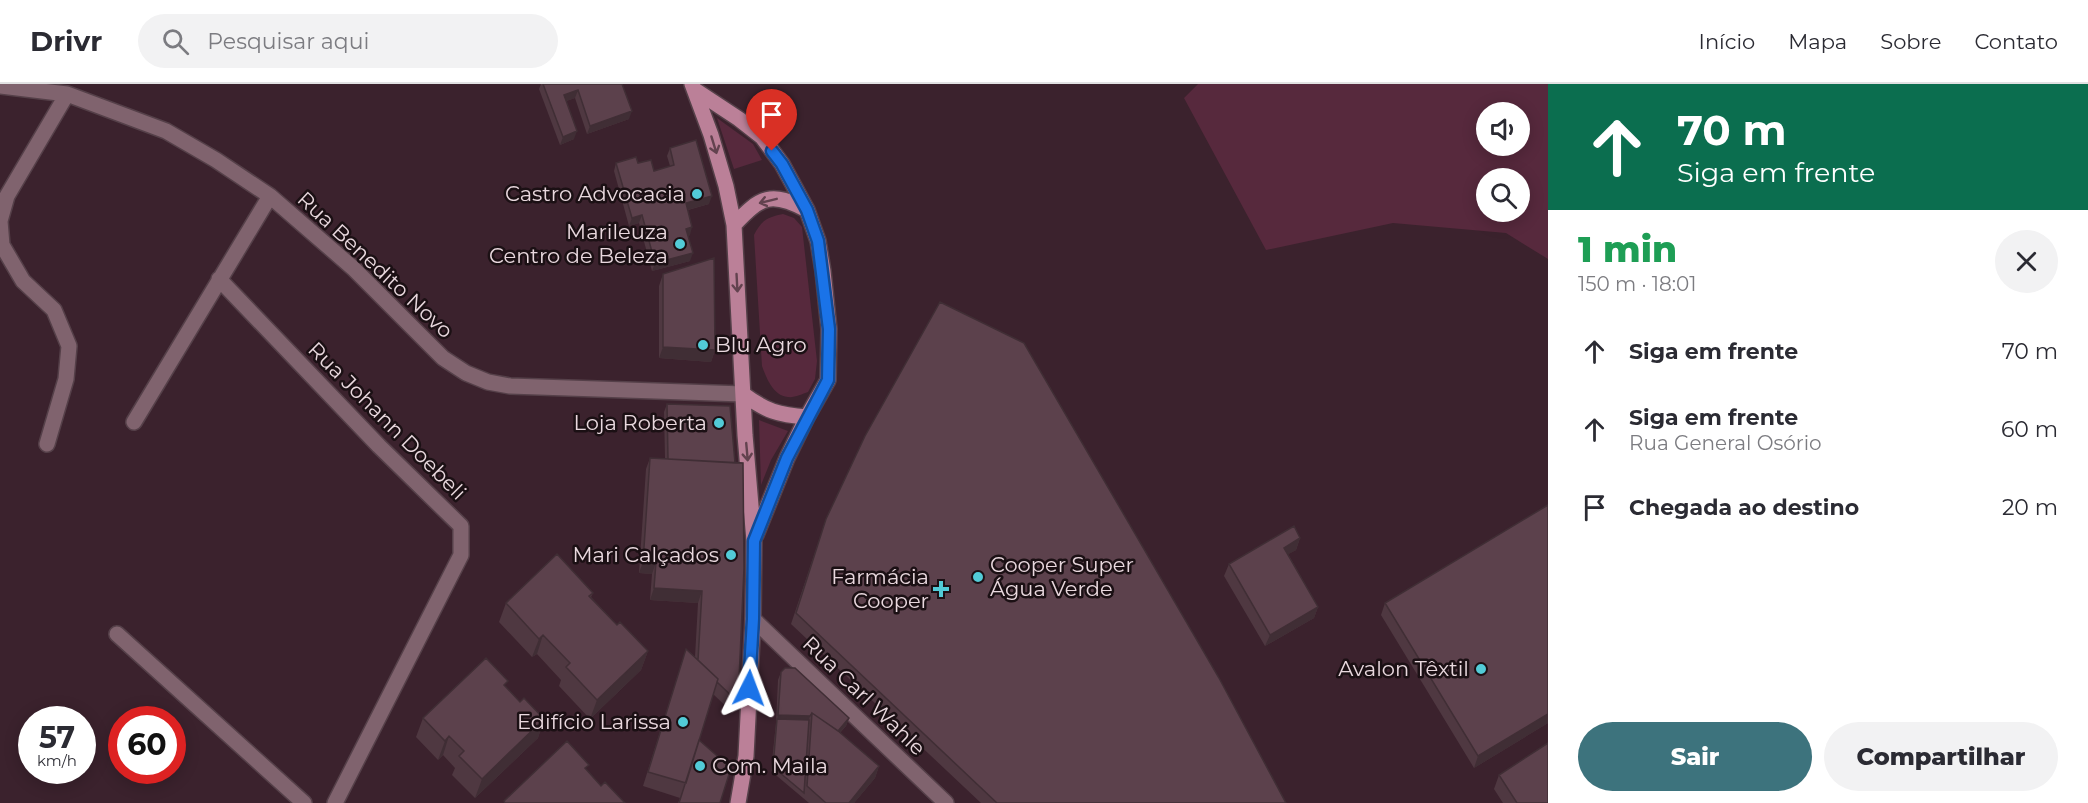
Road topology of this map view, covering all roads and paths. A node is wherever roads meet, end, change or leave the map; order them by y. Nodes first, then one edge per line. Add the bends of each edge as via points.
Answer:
1 (0, 86) edge
2 (693, 87) edge
3 (67, 94) junction
4 (270, 196) junction
5 (807, 210) junction
6 (734, 225) junction
7 (219, 279) junction
8 (743, 394) junction
9 (807, 417) junction
10 (134, 422) dead end
11 (47, 444) dead end
12 (754, 541) junction
13 (753, 619) junction
14 (117, 634) dead end
15 (304, 803) edge
16 (335, 803) edge
17 (738, 803) edge
18 (946, 803) edge

1 - 3 street, Rua Benedito Novo
2 - 5 main road via 762,137
2 -> 6 main road via 726,186
3 - 4 street, Rua Benedito Novo via 166,131
3 - 11 street via 7,196 0,221 2,245 23,281 54,310 69,346 66,379
4 - 7 street
4 - 8 street, Rua Benedito Novo via 352,268 443,358 466,373 510,386
5 -> 6 main road via 773,198 748,209
5 - 9 main road via 819,251 829,329 828,380
6 -> 8 main road
7 - 10 street
7 - 16 street, Rua Johann Doebeli via 461,526 461,555
8 - 9 main road via 765,410
8 -> 12 main road
9 - 12 main road
12 - 13 main road
13 - 17 main road via 746,756
13 - 18 street, Rua Carl Wahle
14 - 15 street

